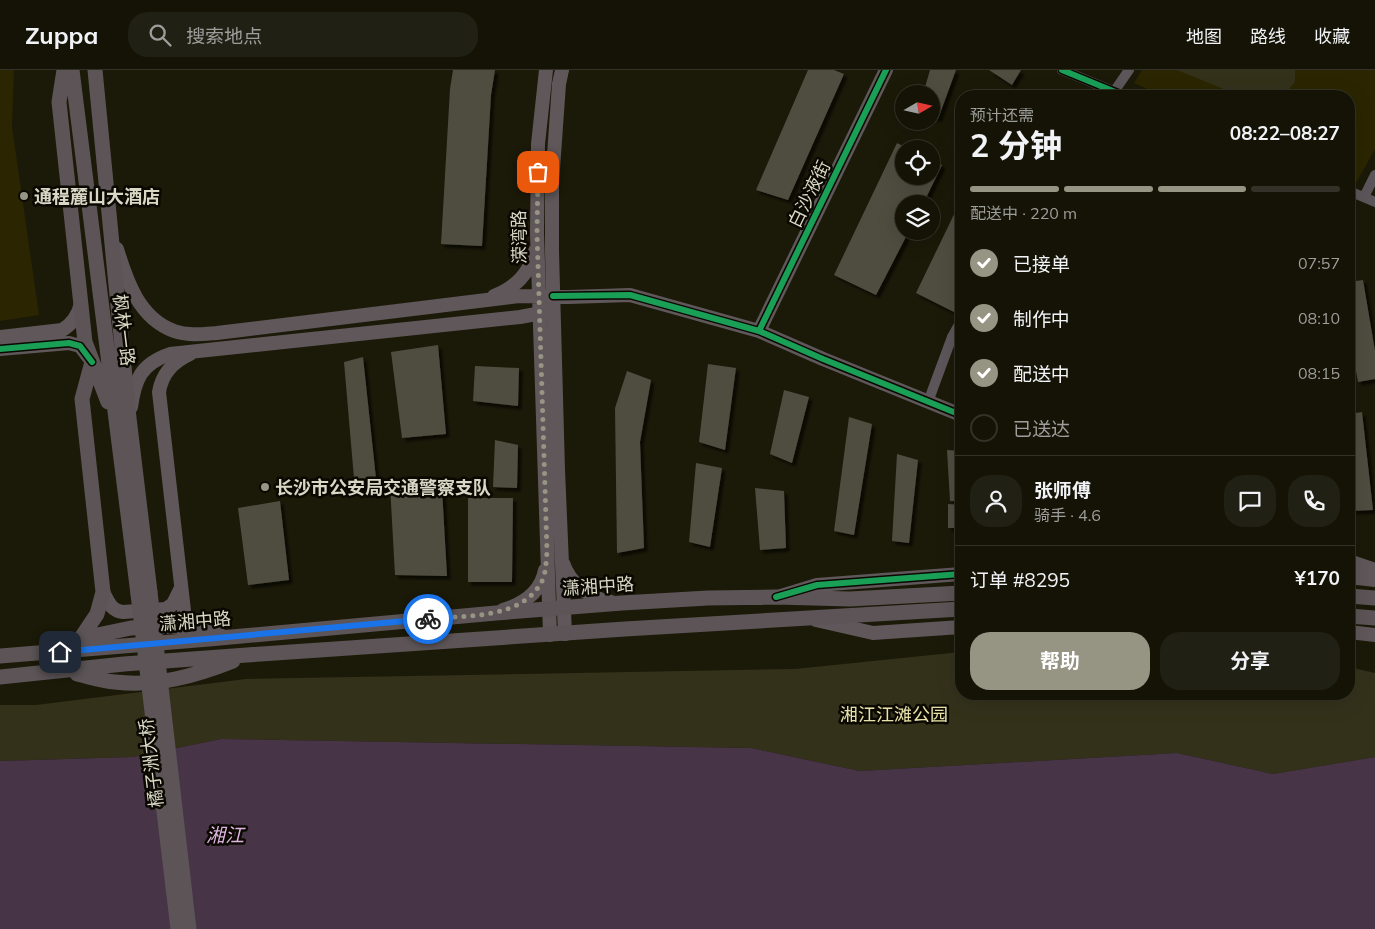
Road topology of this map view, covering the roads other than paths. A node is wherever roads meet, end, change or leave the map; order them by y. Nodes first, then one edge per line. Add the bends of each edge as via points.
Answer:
1 (64, 70) edge
2 (72, 70) edge
3 (95, 70) edge
4 (546, 70) edge
5 (562, 70) edge
6 (886, 70) edge
7 (1062, 70) edge
8 (1129, 70) edge
9 (1104, 90) edge
10 (1116, 90) edge
11 (1375, 175) edge
12 (1355, 193) edge
13 (1364, 197) junction
14 (1375, 202) edge
15 (537, 233) junction
16 (112, 234) junction
17 (539, 296) junction
18 (553, 296) junction
19 (482, 301) junction
20 (81, 304) junction
21 (554, 311) junction
22 (540, 314) junction
23 (500, 319) junction
24 (759, 331) junction
25 (955, 332) edge
26 (0, 337) edge
27 (0, 349) edge
28 (196, 352) junction
29 (541, 354) junction
30 (92, 362) junction
31 (928, 402) junction
32 (955, 413) edge
33 (123, 420) junction
34 (554, 553) junction
35 (1355, 563) edge
36 (1375, 570) edge
37 (955, 574) edge
38 (1355, 577) edge
39 (1375, 580) edge
40 (181, 588) junction
41 (103, 592) junction
42 (144, 593) junction
43 (955, 593) edge
44 (1355, 596) edge
45 (776, 597) junction
46 (1375, 598) edge
47 (622, 603) junction
48 (556, 608) junction
49 (955, 609) edge
50 (496, 613) junction
51 (1355, 616) edge
52 (806, 618) junction
53 (1375, 618) edge
54 (955, 627) edge
55 (186, 628) junction
56 (1355, 633) edge
57 (565, 634) junction
58 (550, 635) junction
59 (1375, 635) edge
60 (239, 636) junction
61 (81, 638) junction
62 (42, 653) junction
63 (0, 656) edge
64 (0, 677) edge
65 (178, 929) edge
66 (189, 929) edge

1 - 20 main road via 58,102
2 - 33 main road, 枫林一路
3 - 16 main road, 枫林一路
4 - 15 main road, 溁湾路 via 538,144
5 - 18 main road via 552,183
6 - 24 main road, 白沙液街
7 - 9 street
8 - 10 street
11 - 13 street
12 - 13 street
13 - 14 street
15 - 17 main road, 溁湾路
15 - 19 main road via 536,249 527,272 511,287
16 - 19 main road via 124,272 140,306 175,332 216,334
16 - 33 main road, 枫林一路
17 - 18 main road
17 - 19 main road
17 - 22 main road, 溁湾路
18 - 21 main road
18 - 24 main road via 630,295
20 - 26 main road via 78,315 62,330
20 - 30 main road via 85,342
21 - 22 main road
21 - 34 main road
22 - 23 main road
22 - 29 main road, 溁湾路
23 - 28 main road
23 - 29 main road via 522,321 529,326
24 - 31 main road
25 - 31 street
27 - 30 main road via 70,343 80,346
28 - 33 main road via 170,354 150,364 135,385
28 - 40 main road via 171,365 159,392
29 - 34 main road, 溁湾路
30 - 33 main road
30 - 41 main road via 82,399
31 - 32 main road
33 - 42 main road, 枫林一路
34 - 47 main road via 584,592
34 - 48 main road
34 - 50 main road via 537,589 516,606
35 - 36 main road
37 - 45 main road via 817,585
38 - 39 main road
40 - 41 main road via 173,604 166,608 123,612 112,608
40 - 55 main road
41 - 61 main road via 97,614
42 - 65 main road, 橘子洲大桥, bridge
42 - 66 main road, 橘子洲大桥, bridge
43 - 45 main road, 潇湘中路 via 850,599
44 - 46 main road
45 - 47 main road, 潇湘中路
47 - 48 main road, 潇湘中路
48 - 50 main road, 潇湘中路
48 - 57 main road
48 - 58 main road
49 - 52 main road
50 - 60 main road, 潇湘中路
51 - 53 main road
52 - 54 main road via 873,633
52 - 57 main road
55 - 60 main road
55 - 61 main road via 131,628
56 - 59 main road
57 - 58 main road
58 - 64 main road via 124,664
60 - 62 main road, 潇湘中路
61 - 62 main road
62 - 63 main road, 潇湘中路

